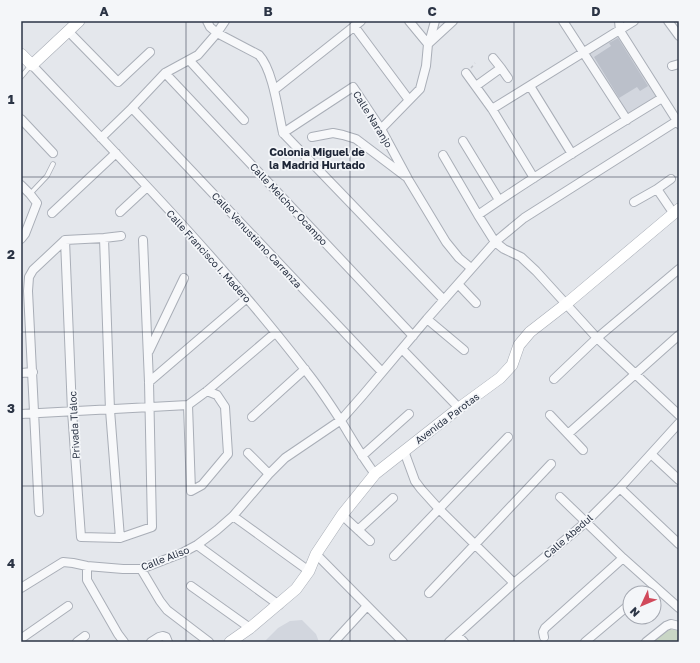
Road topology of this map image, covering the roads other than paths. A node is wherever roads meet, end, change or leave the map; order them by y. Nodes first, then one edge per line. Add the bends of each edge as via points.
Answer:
1 (79, 21) edge
2 (206, 21) edge
3 (225, 21) edge
4 (409, 21) edge
5 (435, 21) edge
6 (453, 21) edge
7 (562, 21) edge
8 (619, 21) edge
9 (634, 21) edge
10 (668, 21) edge
11 (358, 24) edge
12 (68, 31) junction
13 (620, 31) junction
14 (217, 33) junction
15 (679, 36) edge
16 (428, 44) junction
17 (150, 52) dead end
18 (583, 52) junction
19 (21, 54) edge
20 (493, 58) dead end
21 (189, 60) junction
22 (32, 65) junction
23 (501, 68) junction
24 (466, 72) dead end
25 (165, 73) junction
26 (21, 77) edge
27 (508, 78) dead end
28 (476, 86) junction
29 (530, 86) junction
30 (274, 90) junction
31 (662, 98) junction
32 (409, 100) junction
33 (132, 108) junction
34 (492, 110) junction
35 (21, 119) edge
36 (244, 120) dead end
37 (627, 120) junction
38 (678, 123) edge
39 (381, 129) junction
40 (283, 133) junction
41 (312, 137) dead end
42 (101, 138) junction
43 (463, 141) dead end
44 (53, 153) dead end
45 (116, 153) junction
46 (572, 154) junction
47 (443, 155) dead end
48 (53, 164) dead end
49 (534, 178) junction
50 (408, 179) junction
51 (671, 180) dead end
52 (21, 185) edge
53 (147, 187) junction
54 (657, 189) junction
55 (30, 194) junction
56 (499, 200) junction
57 (634, 202) dead end
58 (120, 212) dead end
59 (677, 212) edge
60 (52, 213) dead end
61 (478, 215) junction
62 (121, 236) dead end
63 (104, 238) junction
64 (21, 239) edge
65 (65, 240) junction
66 (142, 240) dead end
67 (496, 242) junction
68 (471, 268) junction
69 (679, 269) edge
70 (184, 278) dead end
71 (458, 284) junction
72 (25, 293) edge
73 (247, 298) junction
74 (444, 300) junction
75 (476, 303) dead end
76 (566, 304) junction
77 (427, 319) junction
78 (275, 333) junction
79 (679, 335) edge
80 (413, 336) junction
81 (597, 338) junction
82 (402, 349) junction
83 (464, 350) dead end
84 (148, 352) junction
85 (305, 369) junction
86 (33, 372) junction
87 (382, 372) junction
88 (21, 373) edge
89 (635, 374) junction
90 (554, 379) dead end
91 (149, 382) junction
92 (207, 391) junction
93 (188, 405) junction
94 (150, 408) junction
95 (459, 408) junction
96 (110, 410) junction
97 (72, 411) junction
98 (34, 413) junction
99 (21, 414) edge
100 (408, 414) dead end
101 (550, 415) dead end
102 (679, 415) edge
103 (252, 417) dead end
104 (341, 420) junction
105 (679, 423) edge
106 (568, 434) junction
107 (508, 437) dead end
108 (583, 450) dead end
109 (404, 451) junction
110 (248, 453) dead end
111 (651, 454) junction
112 (362, 456) junction
113 (551, 464) dead end
114 (269, 474) junction
115 (375, 474) junction
116 (679, 480) edge
117 (620, 488) junction
118 (560, 497) dead end
119 (393, 498) dead end
120 (440, 509) junction
121 (39, 512) dead end
122 (342, 515) junction
123 (233, 516) junction
124 (586, 522) junction
125 (358, 530) junction
126 (120, 538) junction
127 (370, 541) dead end
128 (679, 544) edge
129 (197, 545) junction
130 (475, 545) junction
131 (316, 554) junction
132 (394, 556) dead end
133 (623, 558) junction
134 (87, 566) junction
135 (141, 568) junction
136 (309, 571) junction
137 (514, 583) junction
138 (191, 586) dead end
139 (21, 588) edge
140 (429, 593) dead end
141 (279, 605) junction
142 (68, 606) dead end
143 (367, 606) junction
144 (679, 608) edge
145 (622, 611) edge
146 (679, 626) edge
147 (250, 628) junction
148 (457, 635) junction
149 (86, 636) dead end
150 (23, 639) edge
151 (399, 640) edge
152 (544, 640) edge
153 (77, 642) edge
154 (124, 642) edge
155 (151, 642) edge
156 (168, 642) edge
157 (209, 642) edge
158 (230, 642) edge
159 (334, 642) edge
160 (449, 642) edge
161 (464, 642) edge
162 (585, 642) edge
163 (646, 642) edge

1 - 12 street
2 - 14 street
3 - 14 street
4 - 16 street
5 - 16 street
6 - 16 street
7 - 18 street
8 - 13 street
9 - 13 street
10 - 15 street
11 - 30 street
11 - 32 street
12 - 17 street via 118,82
12 - 22 street
13 - 18 street
13 - 31 street
14 - 21 street via 198,55
14 - 30 street via 258,54 264,60
16 - 32 street via 420,89
18 - 29 street
18 - 37 street
19 - 22 street, Calle Francisco I. Madero
20 - 23 street
21 - 25 street
21 - 36 street
22 - 26 lane
22 - 42 street, Calle Francisco I. Madero
23 - 27 street
23 - 28 street
24 - 28 street
25 - 33 street
25 - 80 street, Calle Melchor Ocampo
28 - 34 street
29 - 34 street
29 - 46 street
30 - 40 street
31 - 37 street
31 - 38 street
32 - 39 street
33 - 42 street
33 - 87 street, Calle Venustiano Carranza
34 - 49 street
35 - 44 street
37 - 46 street
38 - 67 street, Calle Aliso via 524,218
39 - 40 street, Calle Naranjo via 353,87
39 - 50 street, Calle Naranjo
40 - 74 street
41 - 50 street via 333,133 356,139
42 - 45 street, Calle Francisco I. Madero
43 - 56 street
45 - 53 street, Calle Francisco I. Madero
45 - 60 street
46 - 49 street
47 - 61 street
48 - 55 lane via 47,176
49 - 56 street
50 - 68 street, Calle Naranjo via 446,242
51 - 54 street
52 - 55 street
53 - 58 street
53 - 73 street, Calle Francisco I. Madero
54 - 57 street
54 - 59 street
55 - 64 street via 37,203 26,234
56 - 61 street
59 - 76 street, Avenida Parotas
61 - 67 street
62 - 63 street
63 - 65 street
63 - 96 street
65 - 72 street via 33,270
65 - 97 street, Privada Tláloc
66 - 84 street
67 - 68 street, Calle Aliso
67 - 76 street via 521,257
68 - 71 street, Calle Aliso
69 - 81 street
70 - 84 street
71 - 74 street, Calle Aliso
71 - 75 street
72 - 86 street
73 - 78 street, Calle Francisco I. Madero
73 - 91 street
74 - 77 street, Calle Aliso
76 - 81 street
76 - 95 street, Avenida Parotas via 530,332 519,346 512,365 500,378
77 - 80 street, Calle Aliso
77 - 83 street
78 - 85 street, Calle Francisco I. Madero
78 - 92 street
79 - 89 street
80 - 82 street, Calle Aliso
81 - 89 street
81 - 90 street
82 - 87 street, Calle Aliso
82 - 95 street
84 - 91 street
85 - 103 street
85 - 104 street, Calle Francisco I. Madero
86 - 88 street
86 - 98 street
87 - 104 street, Calle Aliso
89 - 102 street
89 - 106 street
91 - 94 street
92 - 93 street
92 - 93 street via 217,395 225,407 228,454 202,485 191,492
93 - 94 street
94 - 96 street
94 - 126 street, Privada Tláloc via 152,527
95 - 109 street, Avenida Parotas
96 - 97 street
96 - 126 street
97 - 98 street
97 - 126 street, Privada Tláloc via 81,537
98 - 99 street
98 - 121 street
100 - 112 street
101 - 106 street
104 - 112 street, Calle Francisco I. Madero
104 - 114 street, Calle Aliso via 286,458
105 - 111 street, Calle Abedul
106 - 108 street
107 - 120 street
109 - 115 street, Avenida Parotas
109 - 120 street via 415,481
110 - 114 street
111 - 116 street
111 - 117 street, Calle Abedul
112 - 115 street, Calle Francisco I. Madero
113 - 130 street
114 - 123 street, Calle Aliso
115 - 122 street, Avenida Parotas
117 - 124 street, Calle Abedul
117 - 128 street
118 - 124 street
119 - 125 street
120 - 130 street
120 - 132 street
122 - 125 street
122 - 131 street, Avenida Parotas
123 - 129 street, Calle Aliso
123 - 136 street
124 - 133 street
124 - 137 street, Calle Abedul
125 - 127 street
129 - 135 street, Calle Aliso
129 - 141 street
130 - 137 street
130 - 140 street
131 - 136 street, Avenida Parotas
131 - 143 street
133 - 144 street
133 - 152 street via 545,628
134 - 135 street, Calle Aliso
134 - 139 street, Calle Aliso via 63,562
134 - 154 street via 87,580
135 - 157 street via 167,610
136 - 141 street, Avenida Parotas via 296,589
137 - 148 street, Calle Abedul
138 - 147 street
141 - 147 street, Avenida Parotas
142 - 150 street
143 - 151 street
143 - 159 street
145 - 162 street
146 - 163 street via 666,626
147 - 158 street, Avenida Parotas
148 - 160 street, Calle Abedul
148 - 161 street
149 - 153 street
155 - 156 street via 162,636 166,637

